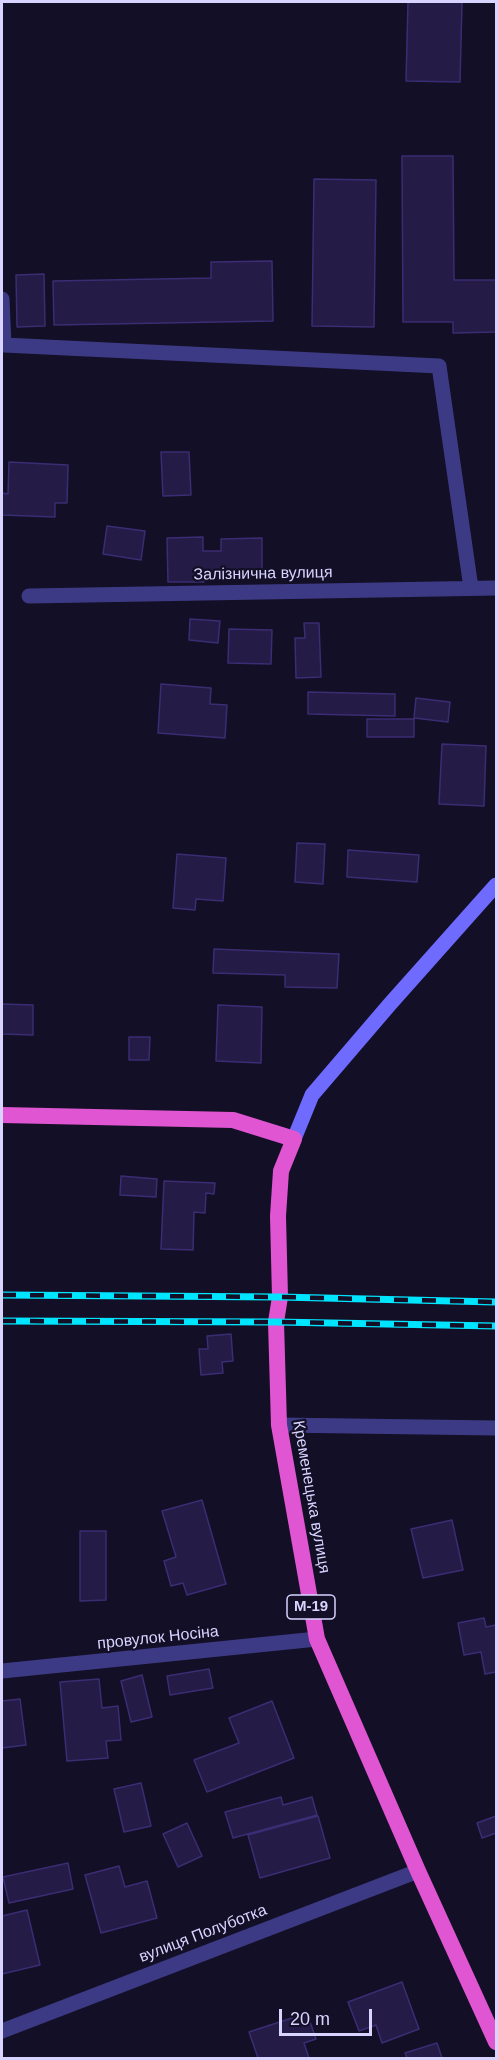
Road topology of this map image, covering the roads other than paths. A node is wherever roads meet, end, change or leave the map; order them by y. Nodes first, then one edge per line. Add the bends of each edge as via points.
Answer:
1 (2, 300) edge
2 (471, 588) junction
3 (496, 588) edge
4 (29, 596) dead end
5 (496, 885) edge
6 (2, 1115) edge
7 (294, 1139) junction
8 (279, 1425) junction
9 (496, 1428) edge
10 (317, 1639) junction
11 (2, 1671) edge
12 (417, 1871) junction
13 (2, 2031) edge
14 (496, 2042) edge

1 - 2 street via 4,345 439,366
2 - 3 street, Залізнична вулиця
2 - 4 street, Залізнична вулиця
5 - 7 main road, М-19 via 312,1095
6 - 7 highway via 233,1120
7 - 8 highway, Кременецька вулиця / М-19 via 281,1171 278,1216
8 - 9 street
8 - 10 highway, Кременецька вулиця / М-19
10 - 11 street, провулок Носіна
10 - 12 highway, Кременецька вулиця / М-19
12 - 13 street, вулиця Полуботка
12 - 14 highway, Кременецька вулиця / М-19

